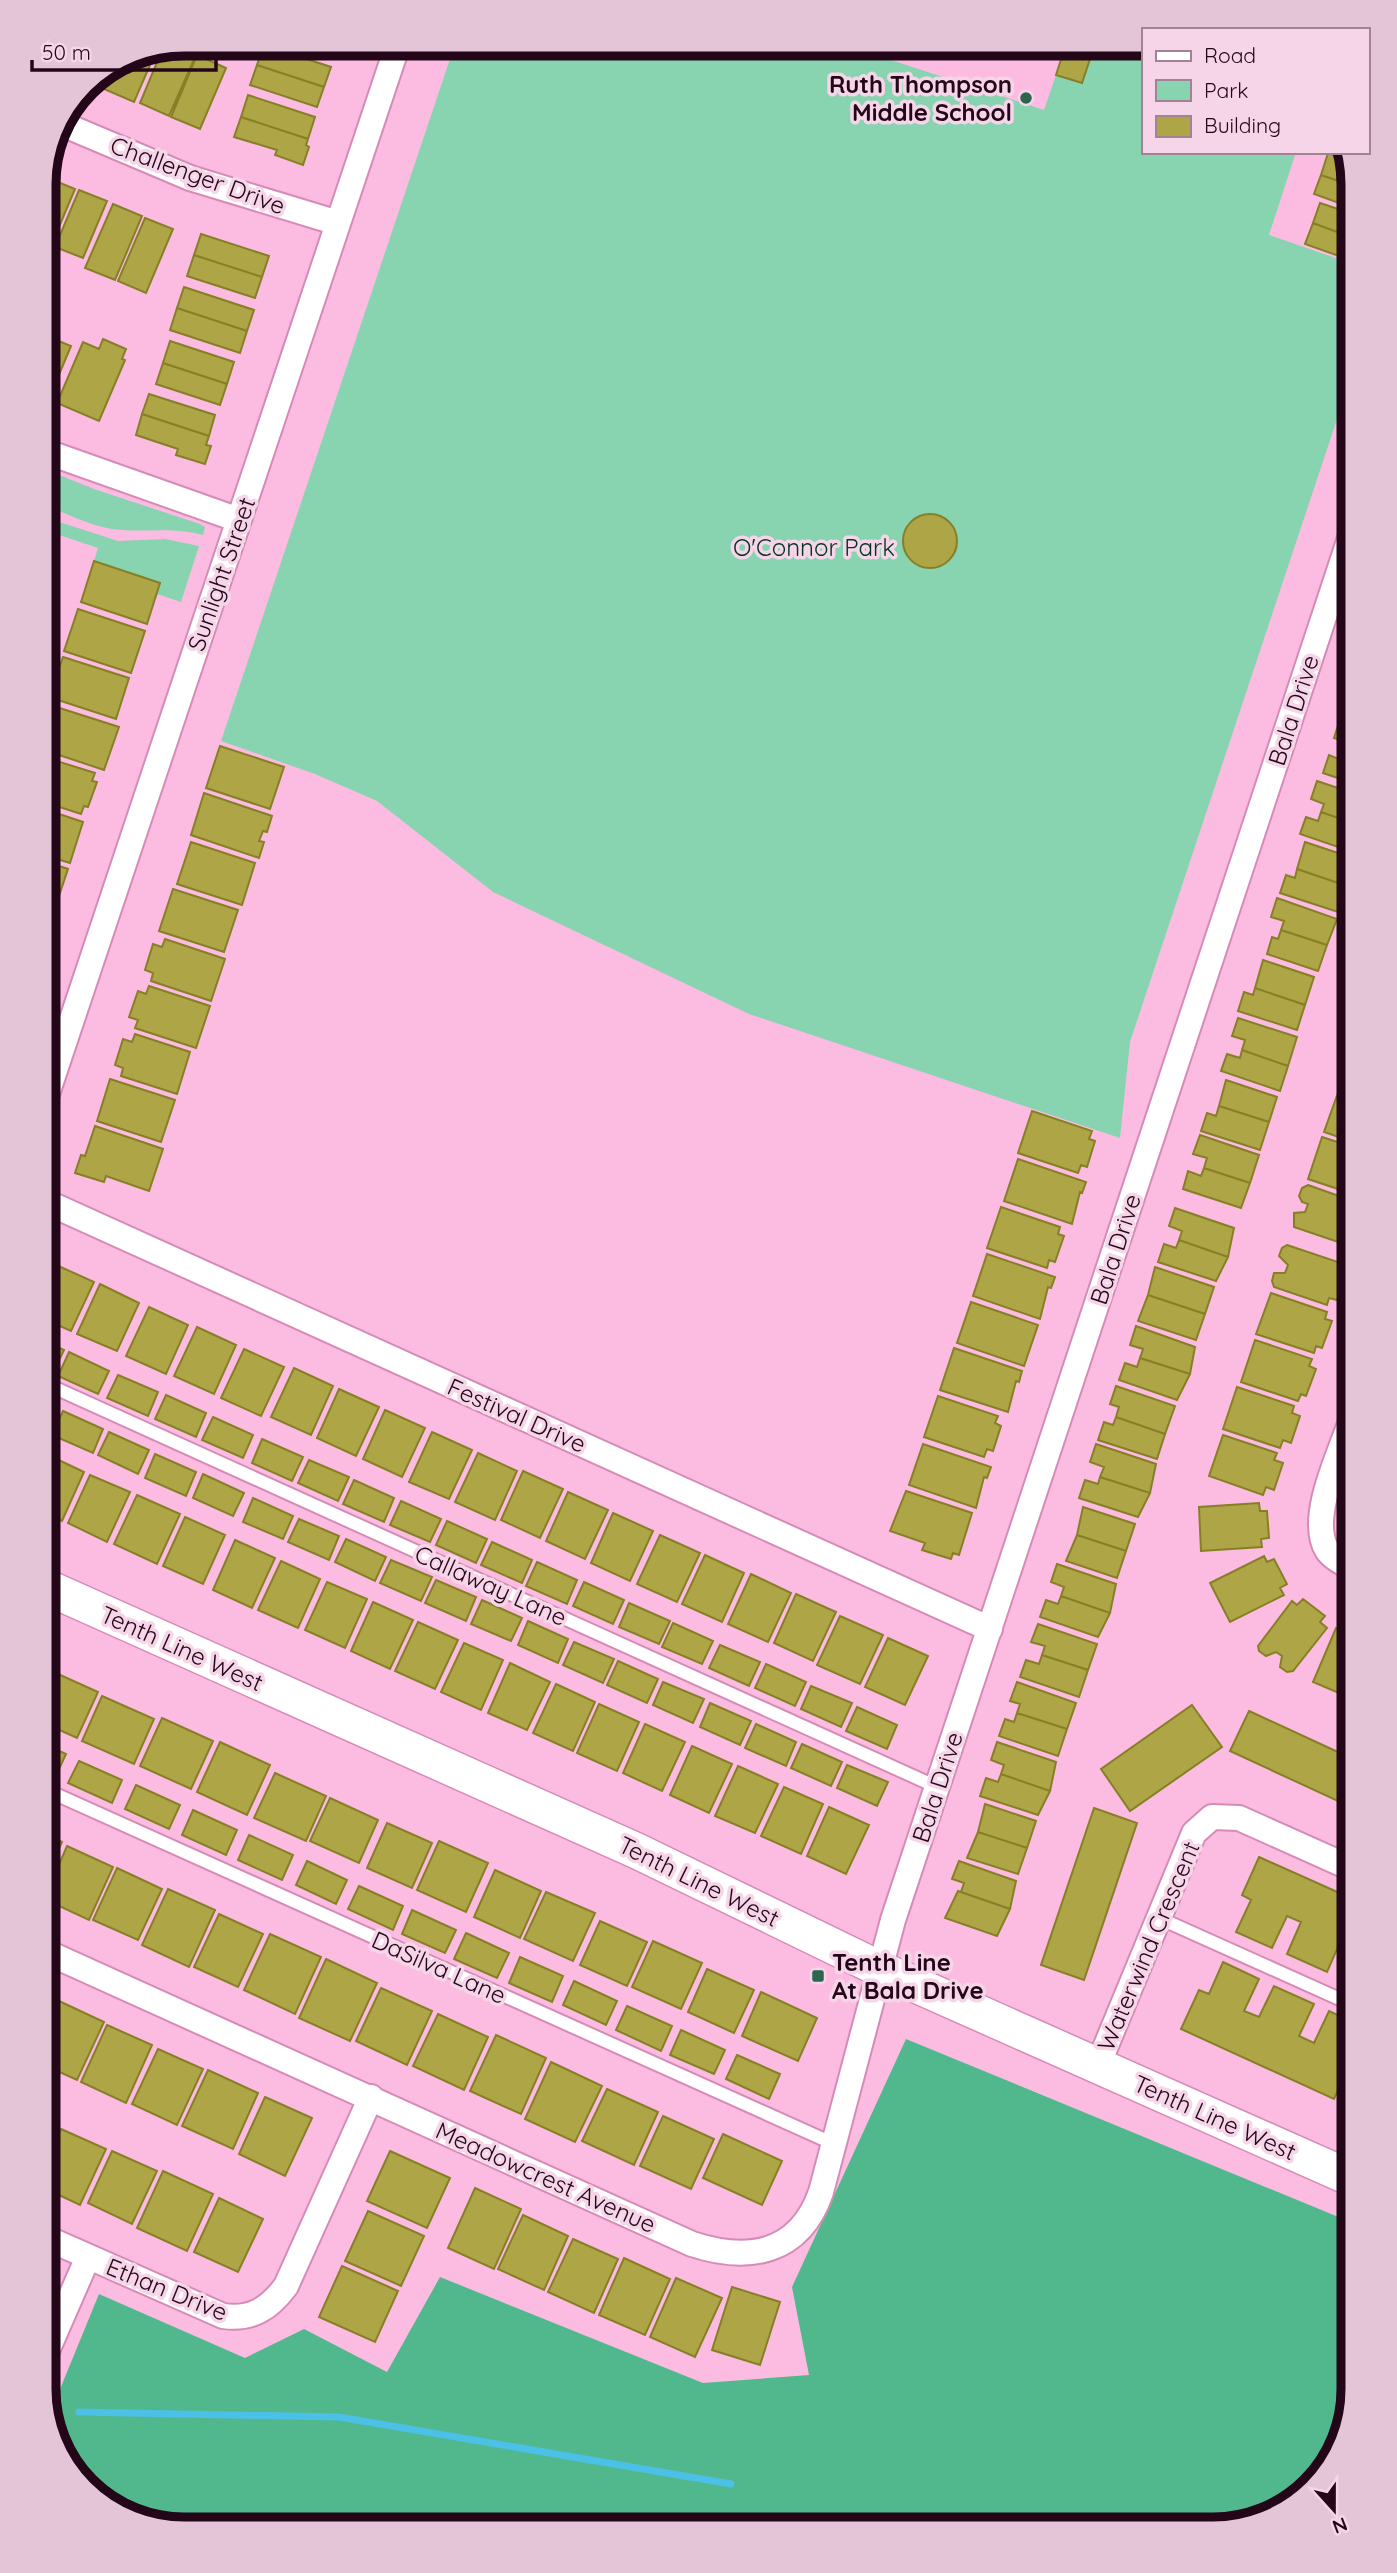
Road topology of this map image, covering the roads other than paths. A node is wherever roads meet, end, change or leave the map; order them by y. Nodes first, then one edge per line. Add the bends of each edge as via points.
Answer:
1 (394, 56) edge
2 (70, 126) edge
3 (338, 223) junction
4 (56, 455) edge
5 (239, 520) junction
6 (1341, 566) edge
7 (1330, 600) junction
8 (1341, 604) edge
9 (56, 1067) edge
10 (56, 1206) edge
11 (56, 1387) edge
12 (1341, 1451) edge
13 (1341, 1561) edge
14 (56, 1591) edge
15 (990, 1629) junction
16 (937, 1787) junction
17 (56, 1794) edge
18 (1341, 1864) edge
19 (1159, 1919) junction
20 (56, 1956) edge
21 (880, 1969) junction
22 (1341, 2000) edge
23 (1098, 2065) junction
24 (371, 2098) junction
25 (834, 2144) junction
26 (1341, 2174) edge
27 (56, 2242) edge
28 (88, 2257) junction
29 (56, 2330) edge

1 - 3 street, Sunlight Street
2 - 3 street, Challenger Drive via 190,177
3 - 5 street, Sunlight Street
4 - 5 street
5 - 9 street, Sunlight Street
6 - 7 street, Bala Drive
7 - 8 street
7 - 15 street, Bala Drive
10 - 15 street, Festival Drive
11 - 16 lane, Callaway Lane
12 - 13 street via 1322,1508 1320,1531 1328,1552
14 - 21 street, Tenth Line West via 638,1851
15 - 16 street, Bala Drive
16 - 21 street, Bala Drive
17 - 25 lane, DaSilva Lane
18 - 19 street, Waterwind Crescent via 1239,1818 1212,1817 1194,1833
19 - 22 lane
19 - 23 street, Waterwind Crescent
20 - 24 street, Meadowcrest Avenue
21 - 23 street, Tenth Line West
21 - 25 street, Meadowcrest Avenue
23 - 26 street, Tenth Line West
24 - 25 street, Meadowcrest Avenue via 692,2244 726,2252 775,2248 799,2233 816,2208
24 - 28 street, Ethan Drive via 286,2286 265,2309 238,2318 223,2316
27 - 28 street, Ethan Drive
28 - 29 street

